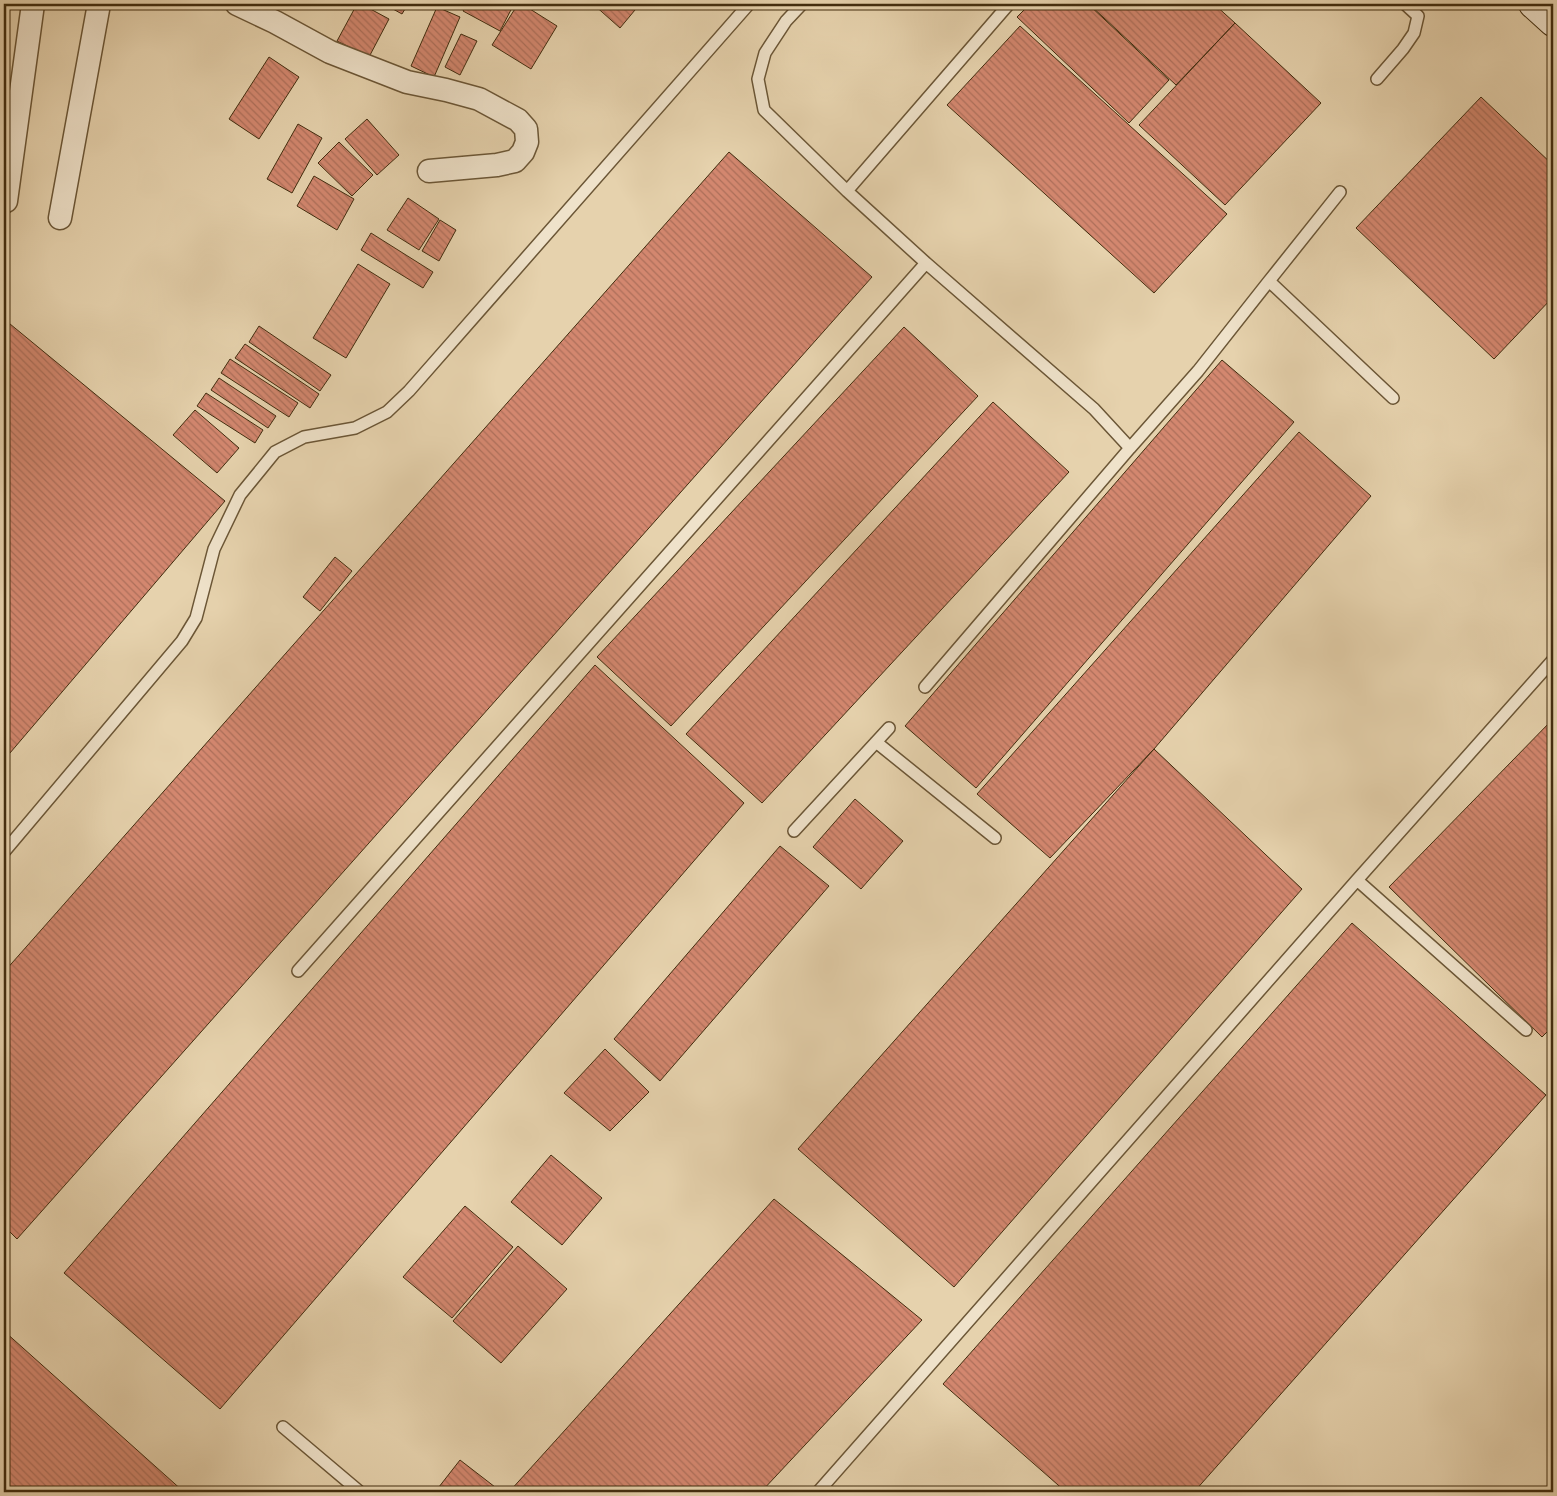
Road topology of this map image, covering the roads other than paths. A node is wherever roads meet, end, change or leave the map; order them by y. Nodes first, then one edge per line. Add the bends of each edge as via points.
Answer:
1 (33, 4) edge
2 (99, 4) edge
3 (749, 4) edge
4 (802, 4) edge
5 (1009, 4) edge
6 (1405, 4) edge
7 (1532, 4) edge
8 (241, 5) edge
9 (1553, 22) edge
10 (1377, 79) dead end
11 (429, 171) dead end
12 (847, 191) junction
13 (1340, 192) dead end
14 (6, 201) dead end
15 (60, 218) dead end
16 (926, 263) junction
17 (1269, 281) junction
18 (1393, 398) dead end
19 (1130, 448) junction
20 (1553, 660) edge
21 (925, 687) dead end
22 (889, 728) dead end
23 (876, 742) junction
24 (794, 831) dead end
25 (995, 838) dead end
26 (4, 852) edge
27 (1357, 880) junction
28 (298, 971) dead end
29 (1526, 1030) dead end
30 (283, 1427) dead end
31 (360, 1492) edge
32 (818, 1492) edge

1 - 14 street
2 - 15 street
3 - 26 lane via 409,392 387,412 355,428 304,438 275,452 240,495 214,549 196,618 182,641
4 - 12 lane via 786,21 765,53 758,79 764,110
5 - 12 lane
6 - 10 lane via 1418,16 1414,33
7 - 9 main road
8 - 11 street via 330,52 407,82 479,99 518,120 526,129 527,142 515,162
12 - 16 lane
13 - 17 lane
16 - 19 lane via 1094,409
16 - 28 lane
17 - 18 lane
17 - 19 lane via 1198,371
19 - 21 lane
20 - 27 lane
22 - 23 lane
23 - 24 lane
23 - 25 lane
27 - 29 lane
27 - 32 lane
30 - 31 lane

